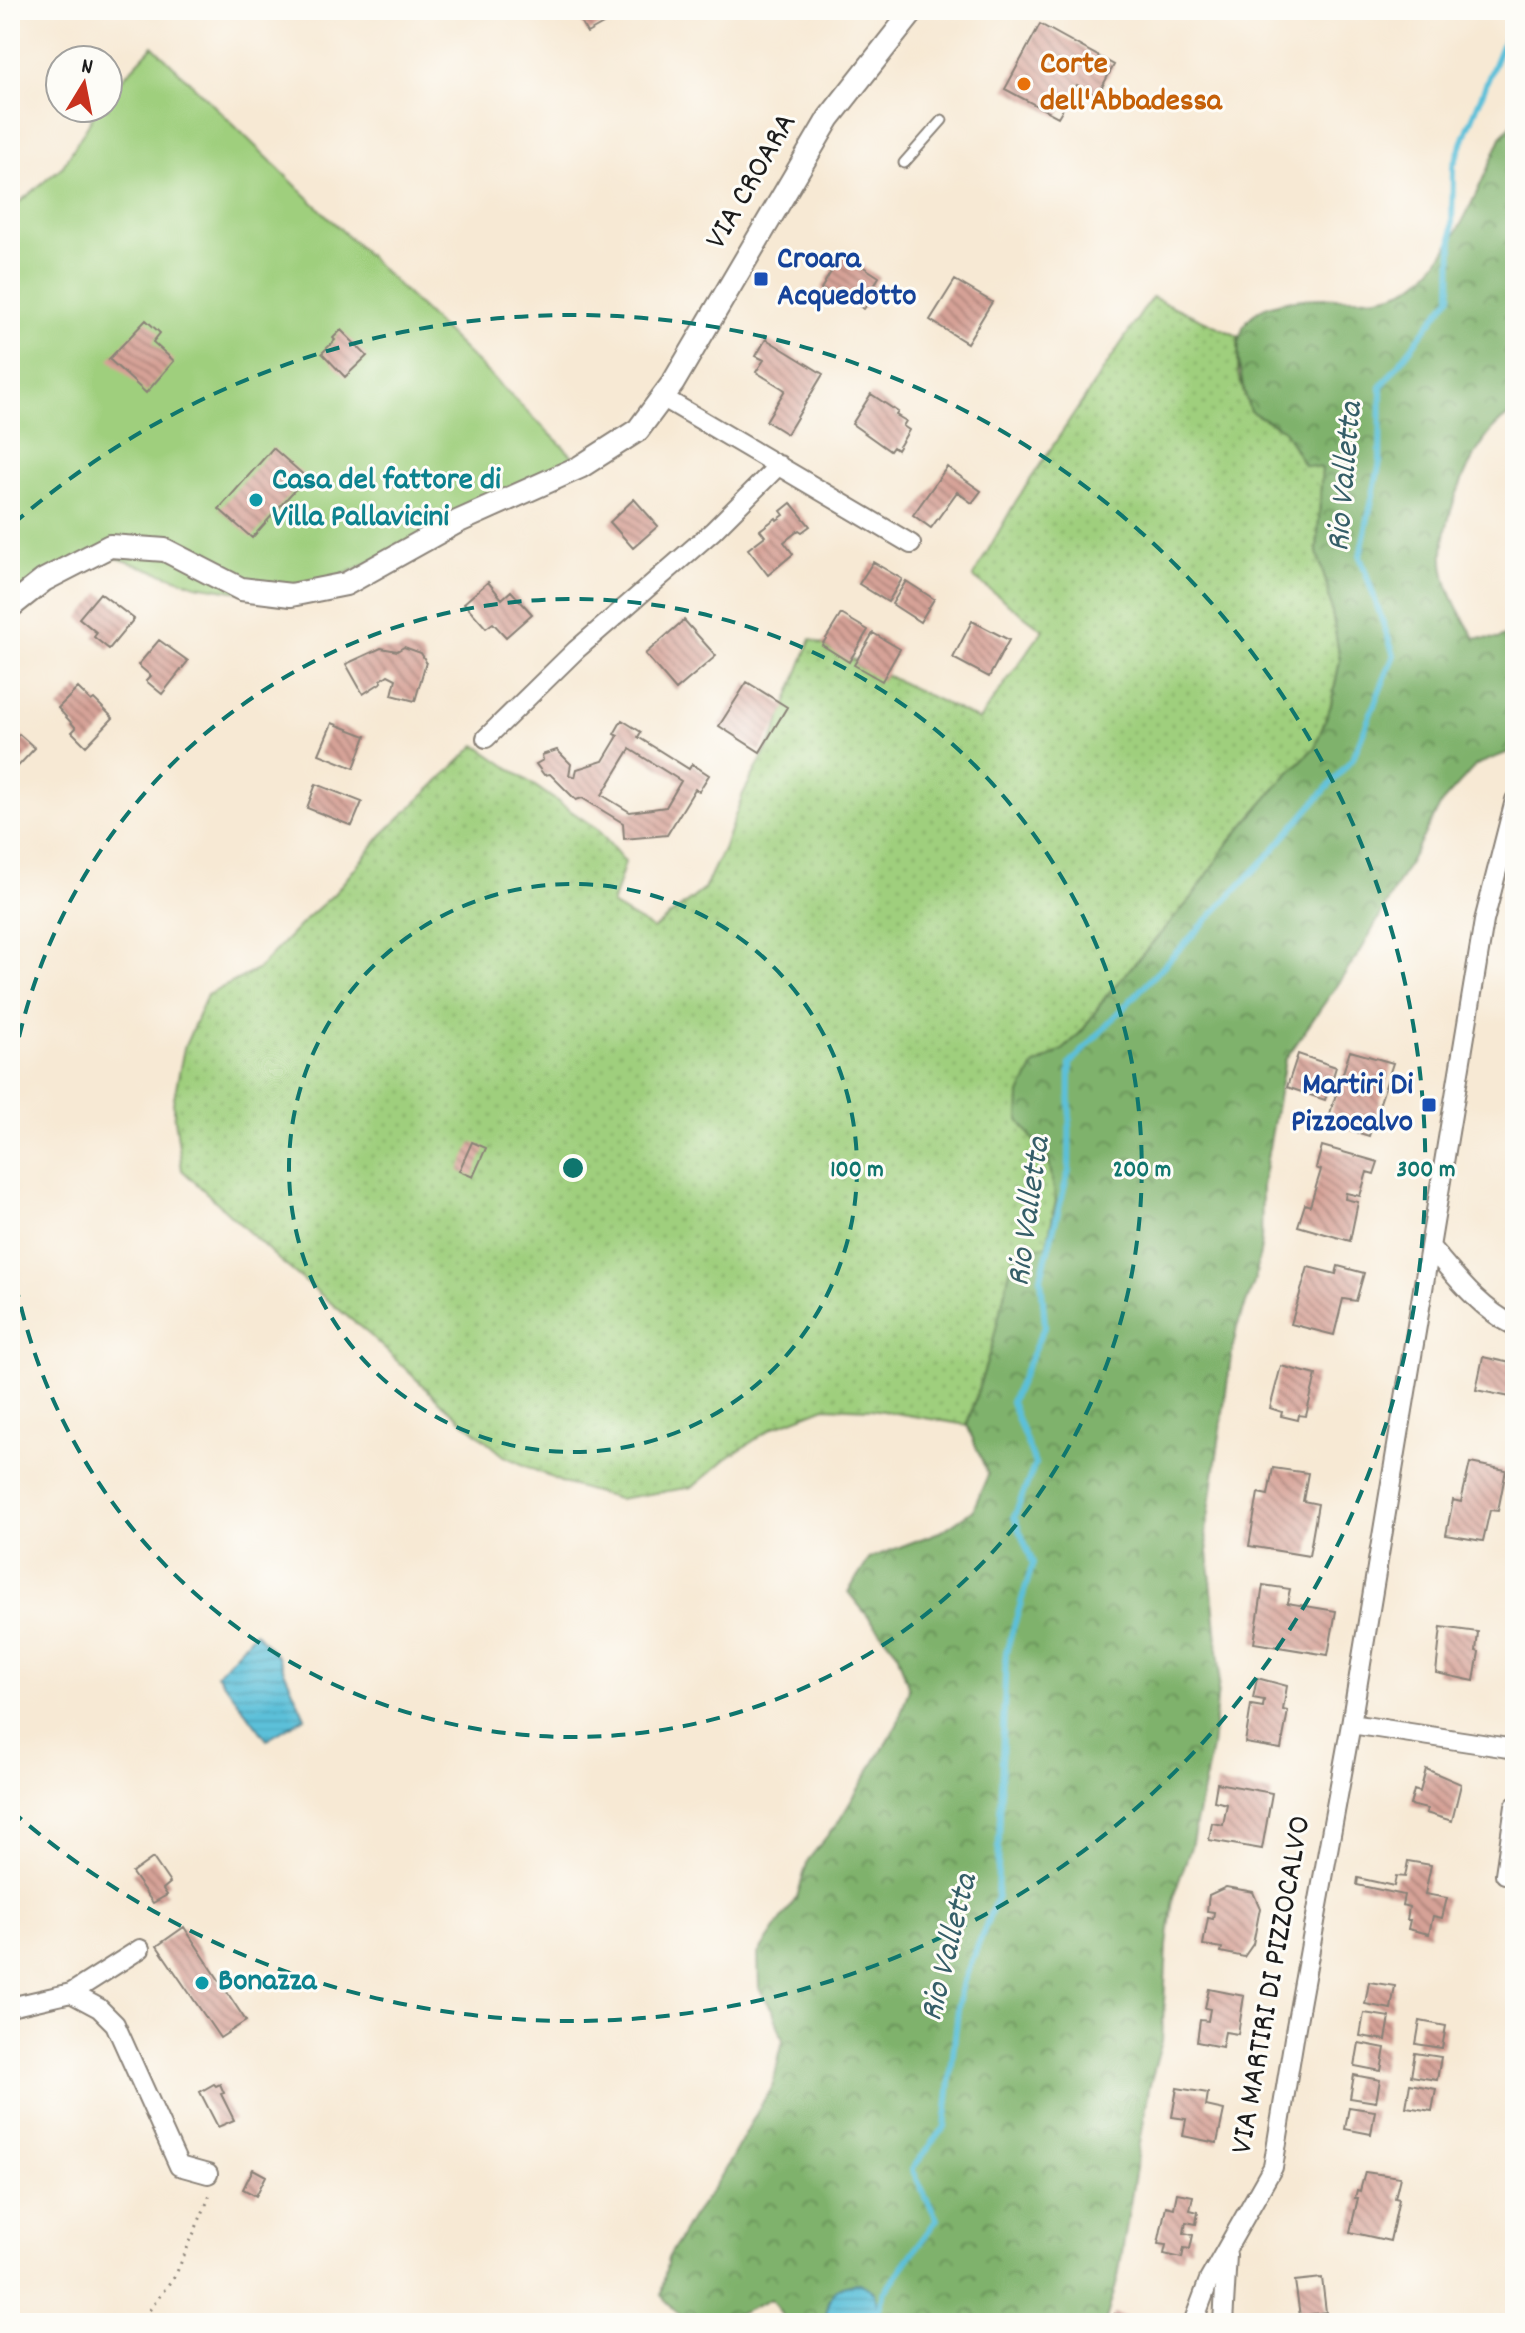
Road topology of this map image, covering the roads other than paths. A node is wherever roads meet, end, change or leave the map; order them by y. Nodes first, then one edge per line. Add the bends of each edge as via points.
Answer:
1 (914, 10) edge
2 (942, 120) dead end
3 (904, 163) dead end
4 (662, 397) junction
5 (779, 465) junction
6 (911, 544) dead end
7 (10, 607) edge
8 (486, 738) dead end
9 (1515, 800) edge
10 (1431, 1248) junction
11 (1515, 1326) edge
12 (1351, 1724) junction
13 (1515, 1749) edge
14 (1515, 1806) edge
15 (1505, 1874) dead end
16 (140, 1949) dead end
17 (71, 1993) junction
18 (10, 2007) edge
19 (208, 2174) road end
20 (1227, 2248) junction
21 (1193, 2323) edge
22 (1223, 2323) edge

1 - 4 street, VIA CROARA via 829,118
2 - 3 lane
4 - 5 street
4 - 7 street, VIA CROARA via 638,430 580,467 457,522 346,584 291,595 241,589 165,550 110,546 44,580
5 - 6 street
5 - 8 street
9 - 10 street, VIA MARTIRI DI PIZZOCALVO via 1484,921
10 - 11 street via 1470,1293
10 - 12 street, VIA MARTIRI DI PIZZOCALVO
12 - 13 street
12 - 20 street, VIA MARTIRI DI PIZZOCALVO via 1273,2167
14 - 15 street
16 - 17 street
17 - 18 street
17 - 19 street via 115,2024 179,2166
20 - 21 street, VIA MARTIRI DI PIZZOCALVO
20 - 22 street, VIA MARTIRI DI PIZZOCALVO

